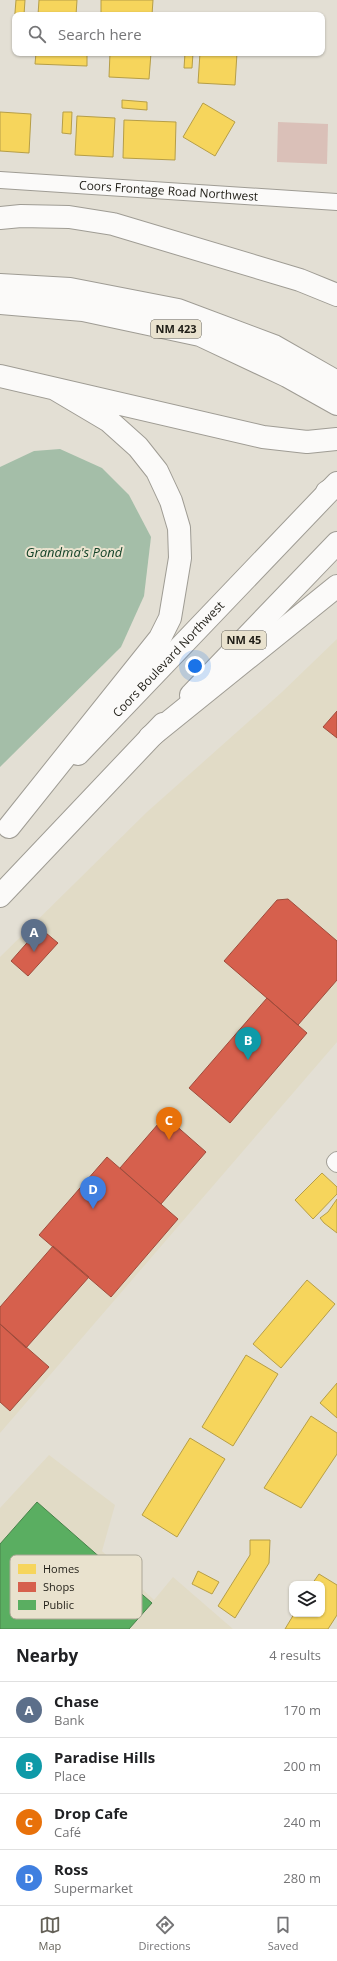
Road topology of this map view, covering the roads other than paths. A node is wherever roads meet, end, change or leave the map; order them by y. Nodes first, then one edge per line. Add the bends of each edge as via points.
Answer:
1 (0, 180) edge
2 (337, 202) edge
3 (0, 218) edge
4 (300, 280) junction
5 (0, 285) edge
6 (337, 289) edge
7 (337, 295) edge
8 (0, 303) edge
9 (0, 376) edge
10 (337, 382) edge
11 (55, 389) junction
12 (337, 404) edge
13 (337, 439) edge
14 (334, 487) edge
15 (337, 543) edge
16 (337, 586) edge
17 (150, 737) junction
18 (4, 832) edge
19 (0, 896) edge
20 (337, 1160) edge
21 (337, 1164) edge

1 - 2 street, Coors Frontage Road Northwest
3 - 4 main road via 69,217 113,224
4 - 6 main road
4 - 7 main road
5 - 10 main road, NM 423 via 70,290 178,310 274,346
8 - 12 main road, NM 423 via 83,310 200,335 286,376
9 - 11 main road
11 - 13 main road via 264,438 307,442
11 - 18 main road via 109,421 138,447 157,471 171,501 179,528 180,558 170,618 160,638
14 - 18 main road, Coors Boulevard Northwest
15 - 17 main road, NM 45
16 - 17 main road
17 - 19 main road, NM 45
20 - 21 street

